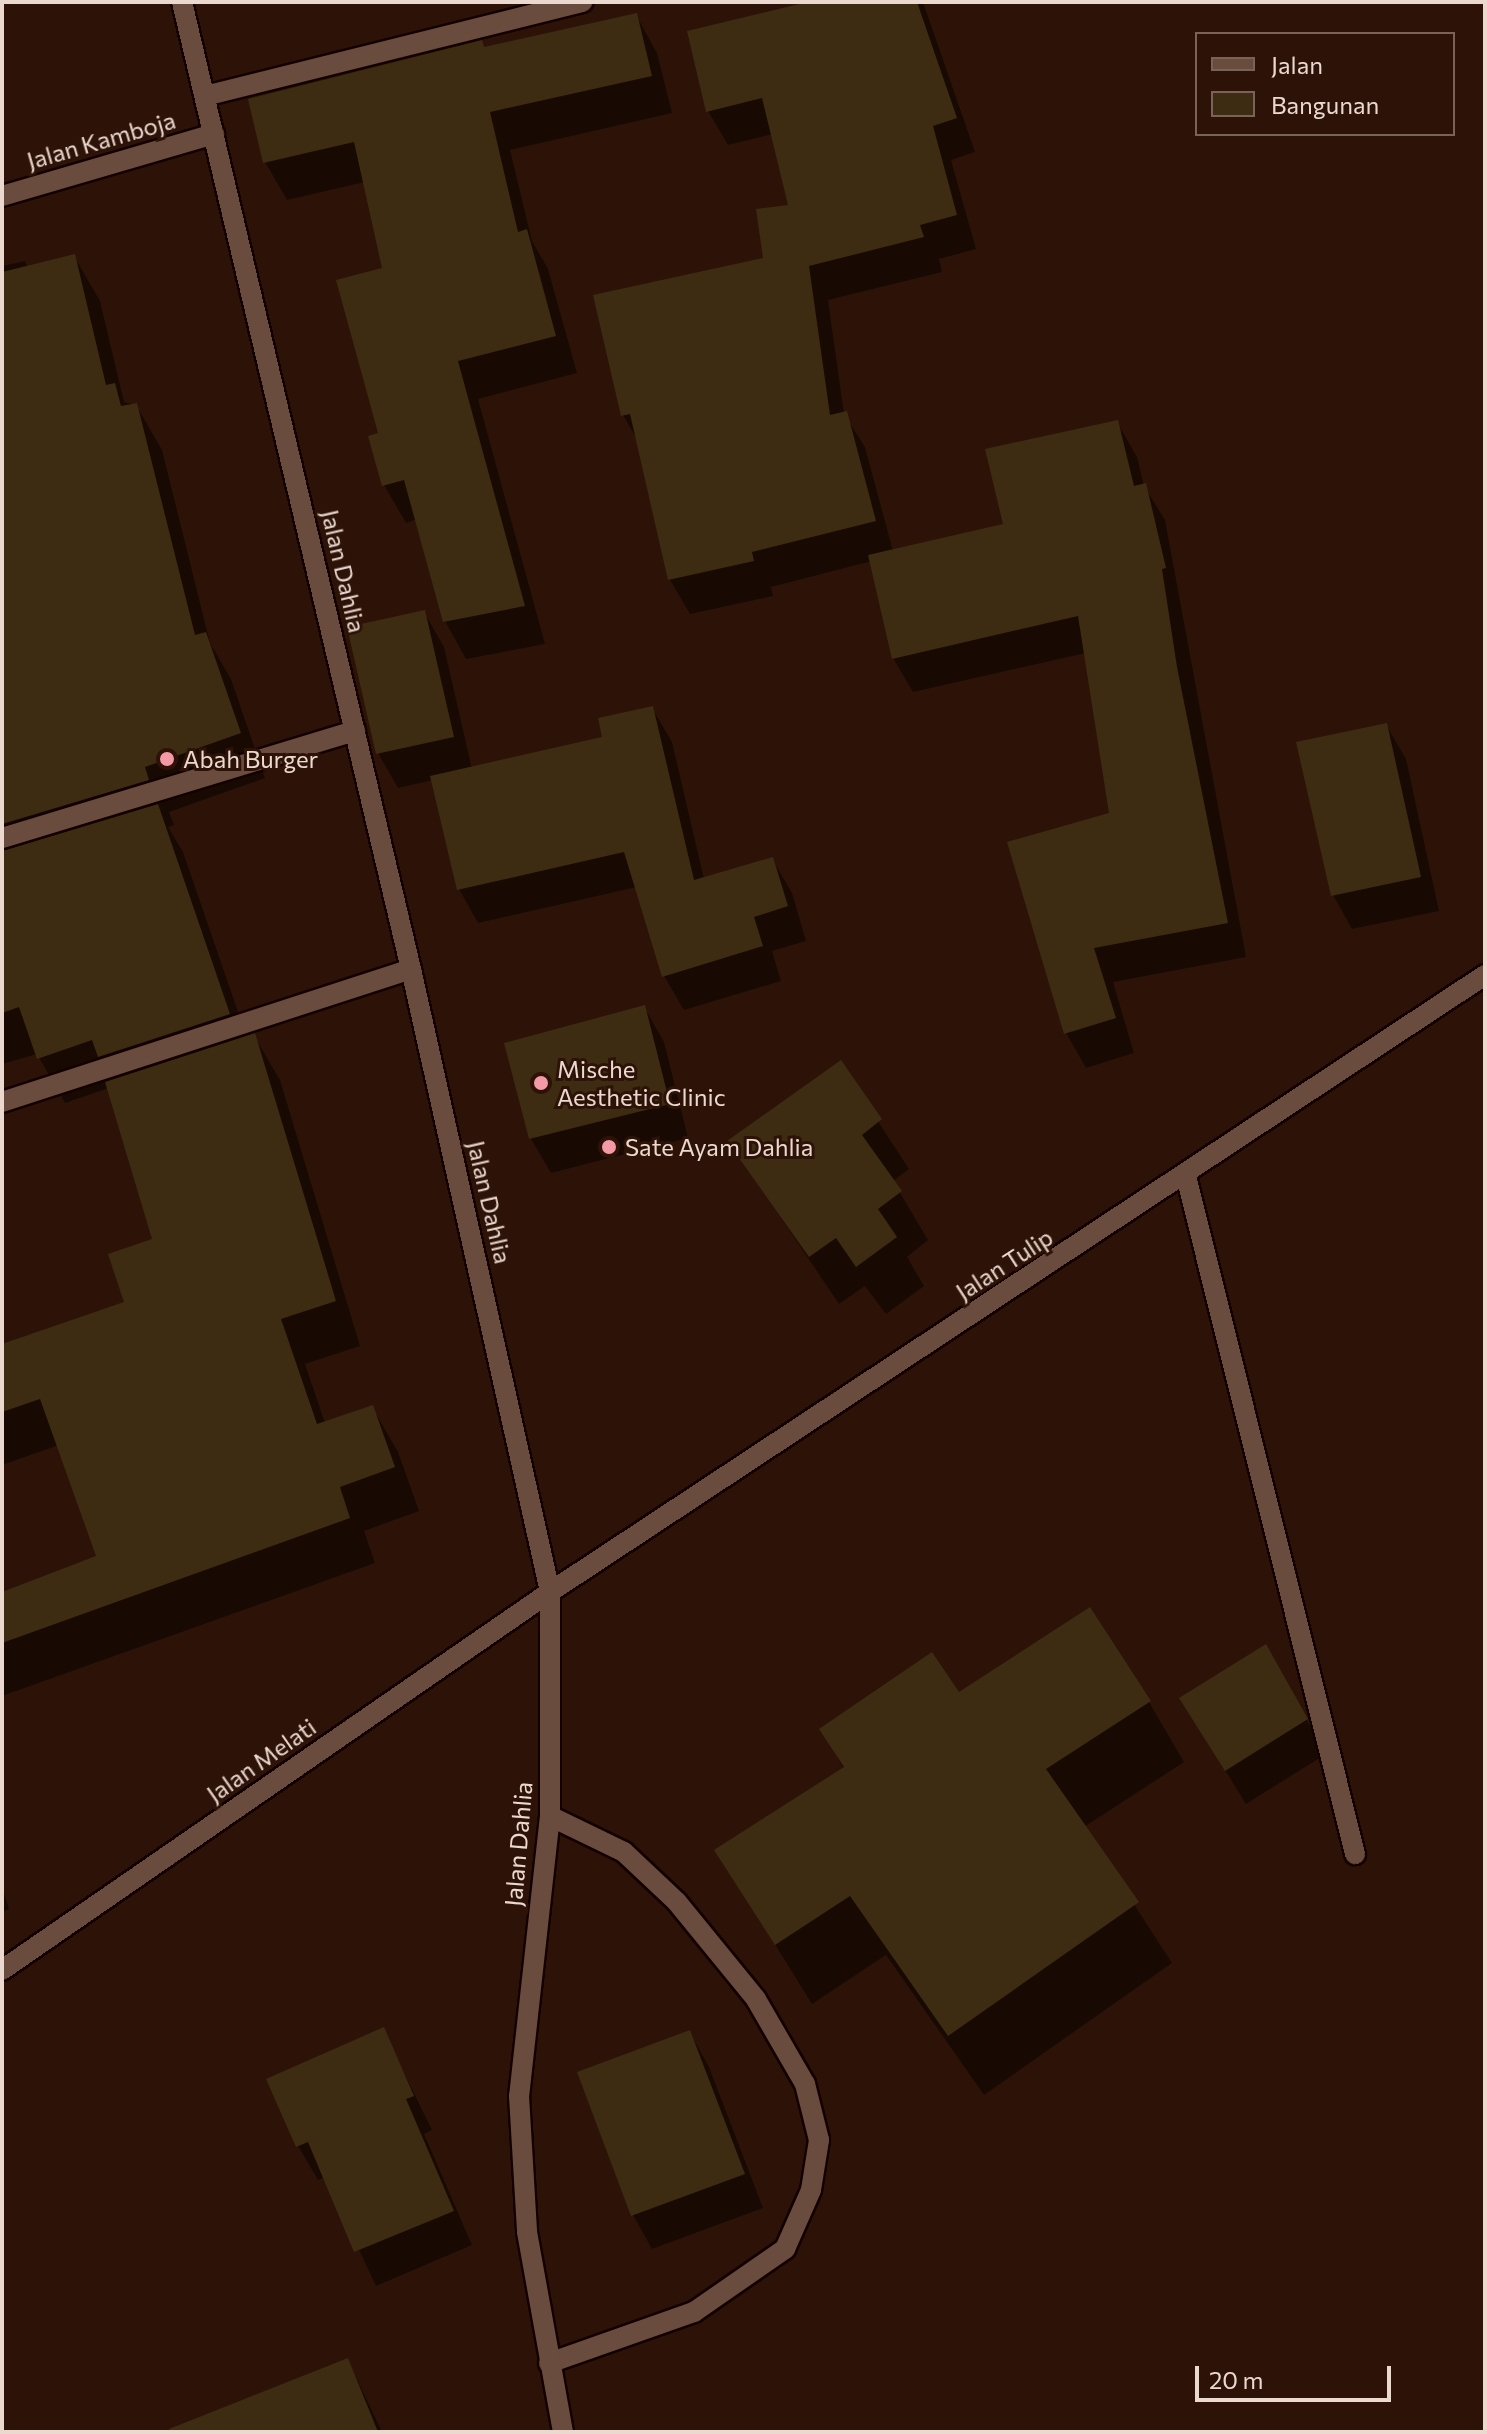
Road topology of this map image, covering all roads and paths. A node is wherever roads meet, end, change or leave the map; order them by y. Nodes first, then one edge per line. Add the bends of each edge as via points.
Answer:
1 (182, 2) edge
2 (582, 2) edge
3 (205, 96) junction
4 (214, 134) junction
5 (2, 196) edge
6 (355, 731) junction
7 (2, 838) edge
8 (411, 969) junction
9 (1485, 975) edge
10 (2, 1102) edge
11 (1186, 1176) junction
12 (550, 1592) junction
13 (550, 1816) junction
14 (1355, 1854) dead end
15 (2, 1970) edge
16 (549, 2363) junction
17 (563, 2432) edge

1 - 3 street, Jalan Dahlia
2 - 3 street
3 - 4 street, Jalan Dahlia
4 - 5 street, Jalan Kamboja
4 - 6 street, Jalan Dahlia
6 - 7 street
6 - 8 street, Jalan Dahlia
8 - 10 street
8 - 12 street, Jalan Dahlia
9 - 11 street, Jalan Tulip
11 - 12 street, Jalan Tulip
11 - 14 street
12 - 13 street, Jalan Dahlia
12 - 15 street, Jalan Melati
13 - 16 street, Jalan Dahlia via 519,2096 527,2232
13 - 16 street via 624,1852 677,1902 756,1999 805,2084 819,2140 811,2190 785,2249 694,2312
16 - 17 street, Jalan Dahlia

